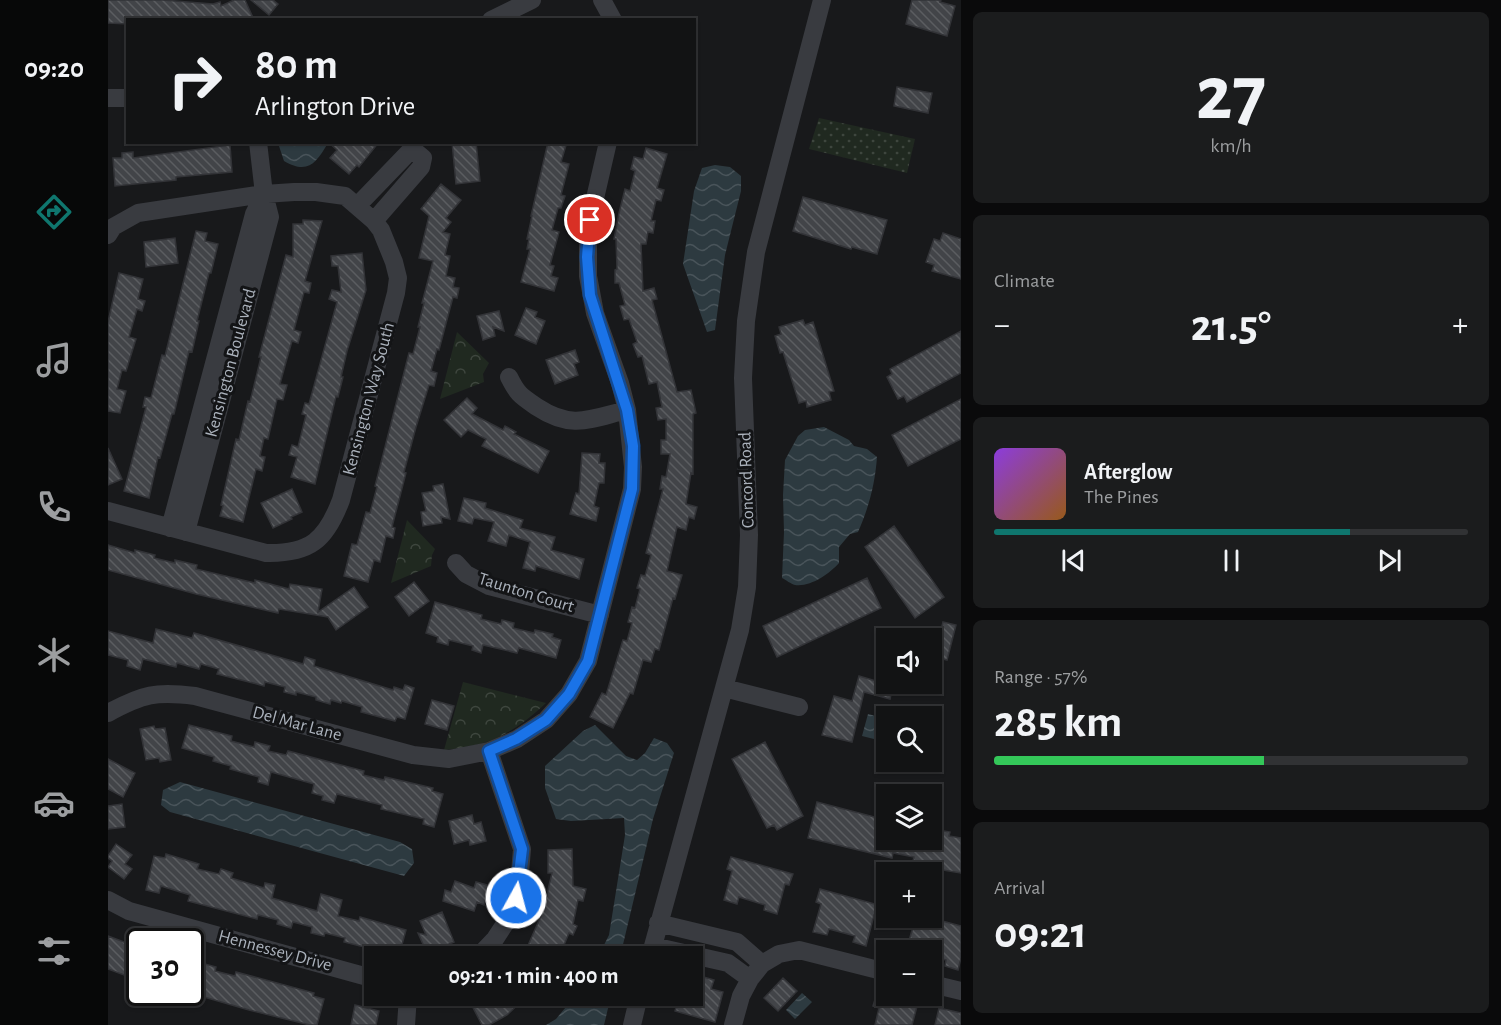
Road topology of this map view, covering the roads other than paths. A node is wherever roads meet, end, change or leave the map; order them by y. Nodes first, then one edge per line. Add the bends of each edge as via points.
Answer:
1 (532, 0) edge
2 (602, 0) edge
3 (822, 0) edge
4 (495, 18) edge
5 (612, 18) edge
6 (108, 98) edge
7 (126, 98) edge
8 (258, 144) edge
9 (608, 144) edge
10 (264, 194) junction
11 (357, 206) junction
12 (374, 221) junction
13 (108, 235) edge
14 (509, 377) dead end
15 (627, 410) junction
16 (108, 511) edge
17 (178, 530) junction
18 (456, 563) dead end
19 (600, 615) junction
20 (724, 688) junction
21 (799, 707) dead end
22 (108, 713) edge
23 (489, 751) junction
24 (108, 900) edge
25 (658, 923) junction
26 (488, 946) edge
27 (652, 946) edge
28 (703, 959) edge
29 (762, 964) junction
30 (876, 969) edge
31 (364, 976) edge
32 (750, 979) junction
33 (942, 987) edge
34 (961, 992) edge
35 (407, 1006) edge
36 (637, 1006) edge
37 (406, 1025) edge
38 (632, 1025) edge
39 (733, 1025) edge

1 - 4 street
2 - 5 street
3 - 20 street, Concord Road via 756,252 746,321 743,378 747,587
6 - 7 street
8 - 10 street
9 - 15 street, Del Mar Lane via 590,220 588,276 595,313
10 - 11 street, Kensington Way South via 316,192 345,196
10 - 13 street, Kensington Way South via 138,213 113,227
10 - 17 street, Kensington Boulevard via 254,214
11 - 12 street, Kensington Way South
11 - 12 street via 409,152 423,158 421,167
12 - 17 street, Kensington Way South via 394,262 396,293 341,500 329,525 310,546 279,553
14 - 15 street via 517,394 564,421 582,421
15 - 19 street, Del Mar Lane via 633,446 632,489
16 - 17 street, Kensington Way South
18 - 19 street, Taunton Court via 466,574 489,586
19 - 23 street, Del Mar Lane via 588,661 569,694 546,720
20 - 21 street
20 - 25 street, Concord Road
22 - 23 street, Del Mar Lane via 134,699 167,693 195,696 413,755 449,759
23 - 26 street via 522,849 514,910
24 - 31 street, Hennessey Drive via 129,911
25 - 27 street, Concord Road
25 - 29 street via 737,942
28 - 32 street via 728,963
29 - 30 street via 779,954 799,950
29 - 32 street
32 - 39 street
33 - 34 street
35 - 37 street
36 - 38 street

